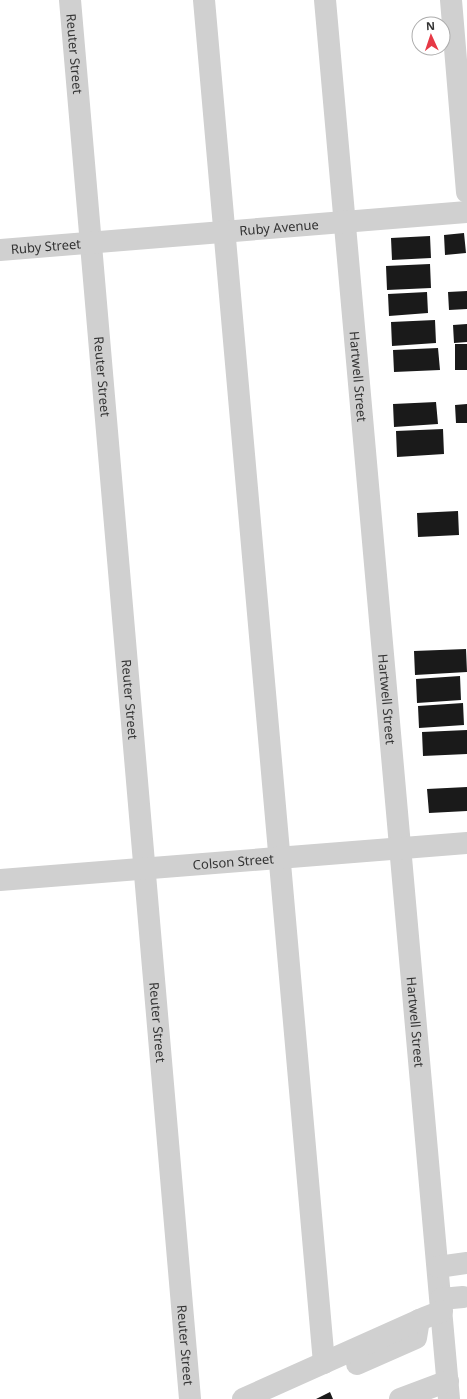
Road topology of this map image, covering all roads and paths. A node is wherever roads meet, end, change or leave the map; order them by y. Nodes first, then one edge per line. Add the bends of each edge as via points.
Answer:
1 (70, 0) edge
2 (204, 0) edge
3 (326, 0) edge
4 (450, 0) edge
5 (467, 192) edge
6 (467, 212) edge
7 (345, 222) junction
8 (225, 232) junction
9 (91, 242) junction
10 (0, 250) edge
11 (467, 843) edge
12 (400, 848) junction
13 (281, 858) junction
14 (144, 868) junction
15 (0, 880) edge
16 (467, 1263) edge
17 (438, 1267) junction
18 (463, 1297) dead end
19 (441, 1305) junction
20 (419, 1320) junction
21 (324, 1363) junction
22 (449, 1390) edge
23 (190, 1399) edge
24 (243, 1399) edge
25 (280, 1399) edge
26 (400, 1399) edge

1 - 9 street, Reuter Street
2 - 8 street
3 - 7 street, Hartwell Street
4 - 5 street
6 - 7 street, Ruby Avenue
7 - 8 street, Ruby Avenue
7 - 12 street, Hartwell Street
8 - 9 street, Ruby Avenue
8 - 13 street
9 - 10 street, Ruby Street
9 - 14 street, Reuter Street
11 - 12 street, Colson Street
12 - 13 street, Colson Street
12 - 17 street, Hartwell Street
13 - 14 street, Colson Street
13 - 21 street via 280,878
14 - 15 street, Colson Street
14 - 23 street, Reuter Street
16 - 17 street
17 - 19 street, Hartwell Street
18 - 19 street
19 - 20 street
19 - 22 street, Hartwell Street
20 - 21 street
20 - 25 street via 416,1338
21 - 24 street
22 - 26 street

